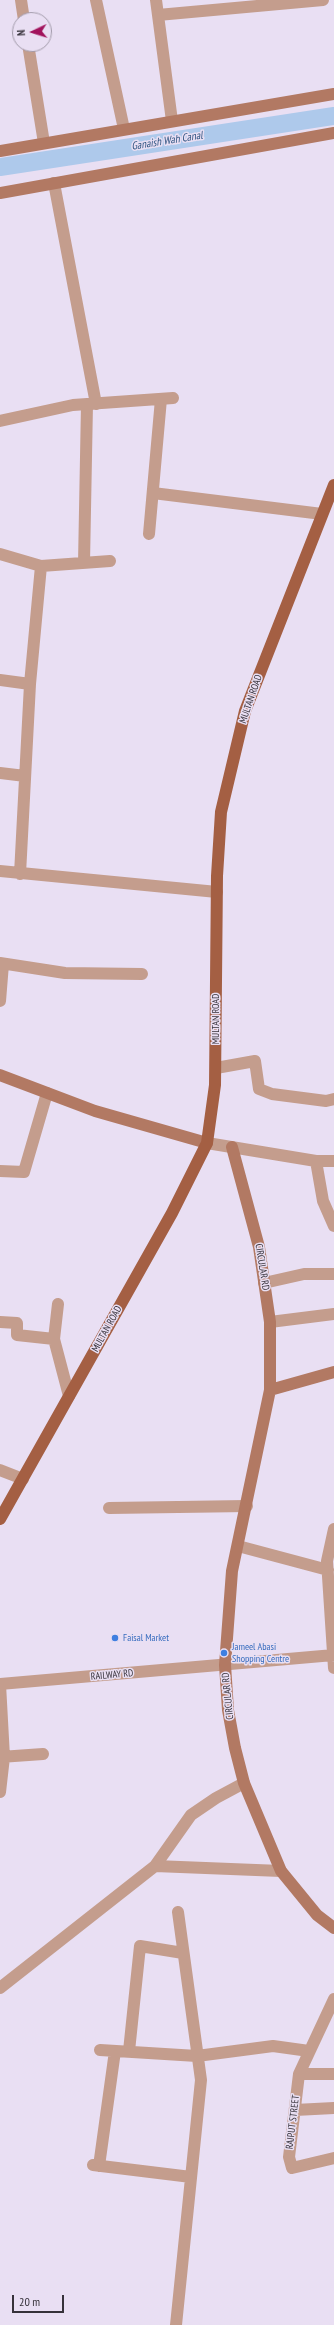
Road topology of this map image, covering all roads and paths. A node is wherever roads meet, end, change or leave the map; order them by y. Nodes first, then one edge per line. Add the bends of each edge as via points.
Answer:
1 (21, 0) edge
2 (96, 0) edge
3 (156, 0) edge
4 (324, 0) edge
5 (23, 12) edge
6 (158, 15) junction
7 (29, 52) edge
8 (334, 94) edge
9 (172, 121) junction
10 (124, 129) junction
11 (334, 133) edge
12 (44, 143) junction
13 (0, 151) edge
14 (54, 184) junction
15 (0, 193) edge
16 (91, 404) junction
17 (0, 421) edge
18 (334, 485) edge
19 (153, 493) junction
20 (322, 514) junction
21 (149, 534) dead end
22 (0, 554) edge
23 (110, 561) dead end
24 (84, 563) junction
25 (41, 566) junction
26 (0, 680) edge
27 (30, 684) junction
28 (0, 773) edge
29 (25, 776) junction
30 (0, 871) edge
31 (20, 874) junction
32 (217, 892) junction
33 (2, 963) edge
34 (142, 974) dead end
35 (0, 1001) edge
36 (216, 1068) junction
37 (0, 1075) edge
38 (47, 1093) junction
39 (334, 1099) edge
40 (207, 1143) junction
41 (232, 1147) junction
42 (316, 1161) junction
43 (334, 1161) edge
44 (0, 1171) edge
45 (334, 1226) edge
46 (334, 1274) edge
47 (264, 1283) junction
48 (58, 1304) dead end
49 (334, 1314) edge
50 (0, 1322) edge
51 (270, 1322) junction
52 (54, 1339) junction
53 (334, 1372) edge
54 (270, 1390) junction
55 (69, 1396) junction
56 (0, 1470) edge
57 (23, 1479) junction
58 (247, 1506) junction
59 (109, 1508) dead end
60 (0, 1519) edge
61 (334, 1529) edge
62 (332, 1544) edge
63 (238, 1546) junction
64 (328, 1570) junction
65 (332, 1606) edge
66 (333, 1655) edge
67 (225, 1665) junction
68 (334, 1668) edge
69 (0, 1684) edge
70 (43, 1754) dead end
71 (2, 1757) edge
72 (244, 1783) junction
73 (0, 1792) edge
74 (155, 1866) junction
75 (281, 1871) junction
76 (178, 1912) dead end
77 (334, 1928) edge
78 (183, 1953) junction
79 (0, 1988) edge
80 (334, 1999) edge
81 (100, 2050) dead end
82 (115, 2051) junction
83 (309, 2051) junction
84 (129, 2052) junction
85 (197, 2056) junction
86 (299, 2074) junction
87 (334, 2074) edge
88 (334, 2108) edge
89 (294, 2110) junction
90 (334, 2158) edge
91 (191, 2177) junction
92 (176, 2325) edge

1 - 5 street
2 - 10 street
3 - 6 street
4 - 6 street
6 - 9 street
7 - 12 street
8 - 9 street
9 - 10 street
10 - 12 street
11 - 14 street
12 - 13 street
14 - 15 street
14 - 16 street
16 - 17 street via 73,405
16 - 19 street via 167,399
16 - 24 street
18 - 20 main road, MULTAN ROAD
19 - 20 street
19 - 21 street
20 - 32 main road, MULTAN ROAD via 245,711 221,812
22 - 25 street
23 - 24 street
24 - 25 street
25 - 27 street
26 - 27 street
27 - 29 street
28 - 29 street
29 - 31 street
30 - 31 street
31 - 32 street
32 - 36 main road, MULTAN ROAD
33 - 34 street via 65,973
33 - 35 street
36 - 39 street via 255,1061 259,1089 272,1094 326,1101
36 - 40 main road, MULTAN ROAD
37 - 38 street
38 - 40 street via 95,1111
38 - 44 street via 24,1172
40 - 41 street
40 - 55 main road, MULTAN ROAD via 172,1213
41 - 42 street
41 - 47 street, CIRCULAR RD via 260,1247
42 - 43 street
42 - 45 street via 323,1201
46 - 47 street via 304,1274
47 - 51 street, CIRCULAR RD
48 - 52 street
49 - 51 street
50 - 52 street via 17,1323 17,1335
51 - 54 street, CIRCULAR RD
52 - 55 street
53 - 54 street
54 - 58 street, CIRCULAR RD
55 - 57 main road, MULTAN ROAD
56 - 57 street
57 - 60 main road, MULTAN ROAD
58 - 59 street
58 - 63 street, CIRCULAR RD
61 - 62 street
62 - 64 street
63 - 64 street
63 - 67 street, CIRCULAR RD via 232,1571
64 - 65 street
65 - 66 street
66 - 67 street, RAILWAY RD
66 - 68 street
67 - 69 street, RAILWAY RD
67 - 72 street, CIRCULAR RD via 230,1717
69 - 71 street
70 - 71 street
71 - 73 street
72 - 74 street via 192,1815
72 - 75 street, CIRCULAR RD
74 - 75 street
74 - 79 street
75 - 77 street, CIRCULAR RD via 317,1915
76 - 78 street
78 - 84 street via 140,1946
78 - 85 street
80 - 83 street, RAJPUT STREET
81 - 82 street
82 - 84 street
82 - 91 street via 96,2165
83 - 85 street via 273,2046
83 - 86 street, RAJPUT STREET
84 - 85 street
85 - 91 street via 201,2080
86 - 87 street
86 - 89 street, RAJPUT STREET
88 - 89 street
89 - 90 street, RAJPUT STREET via 289,2157 292,2168
91 - 92 street

